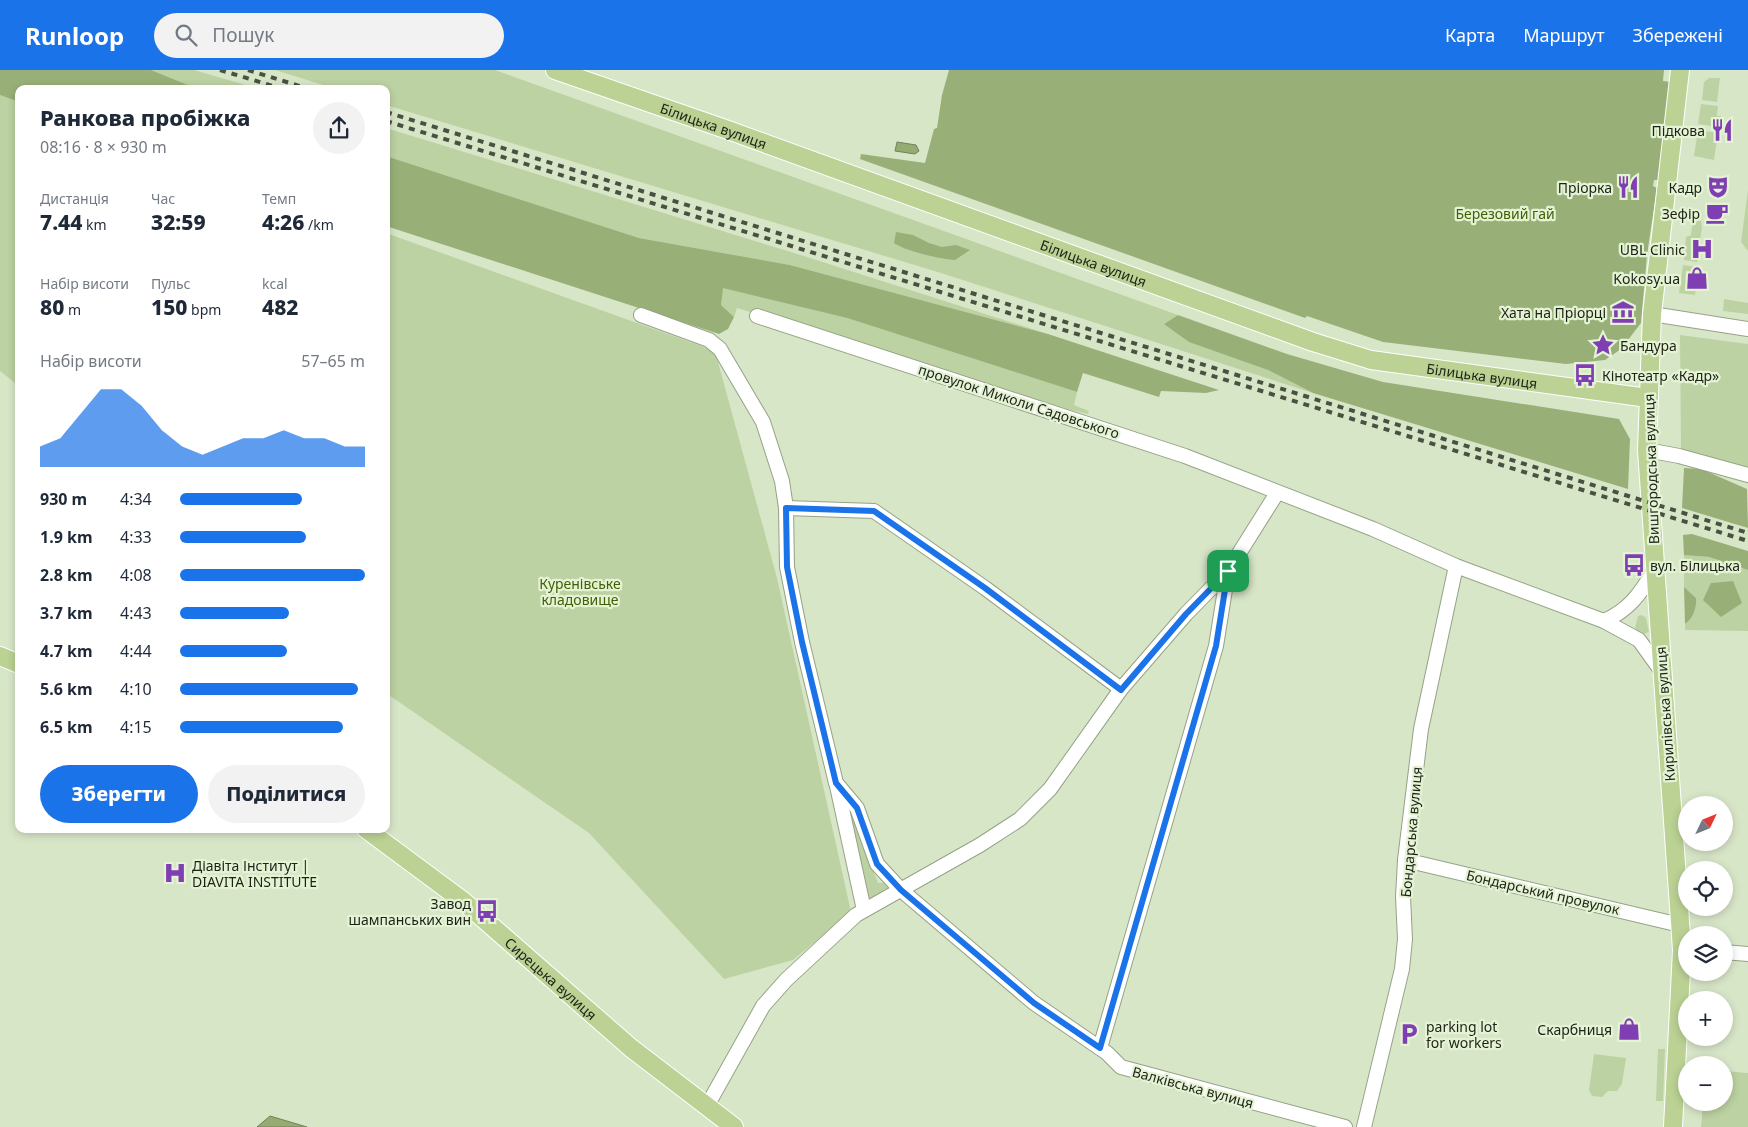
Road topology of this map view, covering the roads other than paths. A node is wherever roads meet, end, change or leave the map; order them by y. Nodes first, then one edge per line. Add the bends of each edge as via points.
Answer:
1 (555, 70) edge
2 (1680, 70) edge
3 (1652, 314) junction
4 (641, 315) dead end
5 (757, 316) dead end
6 (1748, 329) edge
7 (1648, 398) junction
8 (1647, 450) junction
9 (1748, 475) edge
10 (1277, 493) junction
11 (786, 508) junction
12 (1456, 566) junction
13 (1228, 571) junction
14 (1654, 571) junction
15 (1604, 621) junction
16 (0, 656) edge
17 (15, 662) edge
18 (1663, 673) junction
19 (1121, 690) junction
20 (836, 783) junction
21 (371, 833) edge
22 (1406, 860) junction
23 (901, 890) junction
24 (864, 910) junction
25 (1680, 925) joint
26 (1733, 953) edge
27 (1748, 954) edge
28 (1682, 981) edge
29 (1100, 1048) junction
30 (707, 1106) junction
31 (734, 1127) edge
32 (1345, 1127) edge
33 (1364, 1127) edge
34 (1673, 1127) edge

1 - 7 main road, Білицька вулиця via 1362,357
2 - 3 main road, Вишгородська вулиця
3 - 6 street
3 - 7 main road, Вишгородська вулиця
4 - 11 street, Валківська вулиця via 709,340 720,349 763,422 782,481
5 - 10 street, провулок Миколи Садовського via 1185,456
7 - 8 main road, Вишгородська вулиця
8 - 9 street
8 - 14 main road, Вишгородська вулиця
10 - 12 street via 1373,529
10 - 13 street
11 - 19 street via 874,511 985,588
11 - 20 street, Валківська вулиця via 787,567
12 - 15 street
12 - 22 street, Бондарська вулиця via 1421,729
13 - 19 street
13 - 29 street via 1216,646
14 - 15 street via 1629,607
14 - 18 main road, Кирилівська вулиця
15 - 18 street via 1640,640
16 - 17 main road
18 - 25 main road, Кирилівська вулиця
19 - 23 street via 1054,784 1020,819
20 - 23 street, Валківська вулиця via 857,808 877,864
20 - 24 street
21 - 30 main road, Сирецька вулиця via 464,901 631,1048
22 - 25 street, Бондарський провулок
22 - 33 street, Бондарська вулиця via 1402,969
23 - 24 street
23 - 29 street, Валківська вулиця via 1034,1003
24 - 30 street via 786,980 763,1006
26 - 27 street
28 - 34 main road, Кирилівська вулиця
29 - 32 street, Валківська вулиця via 1121,1067
30 - 31 main road, Сирецька вулиця

